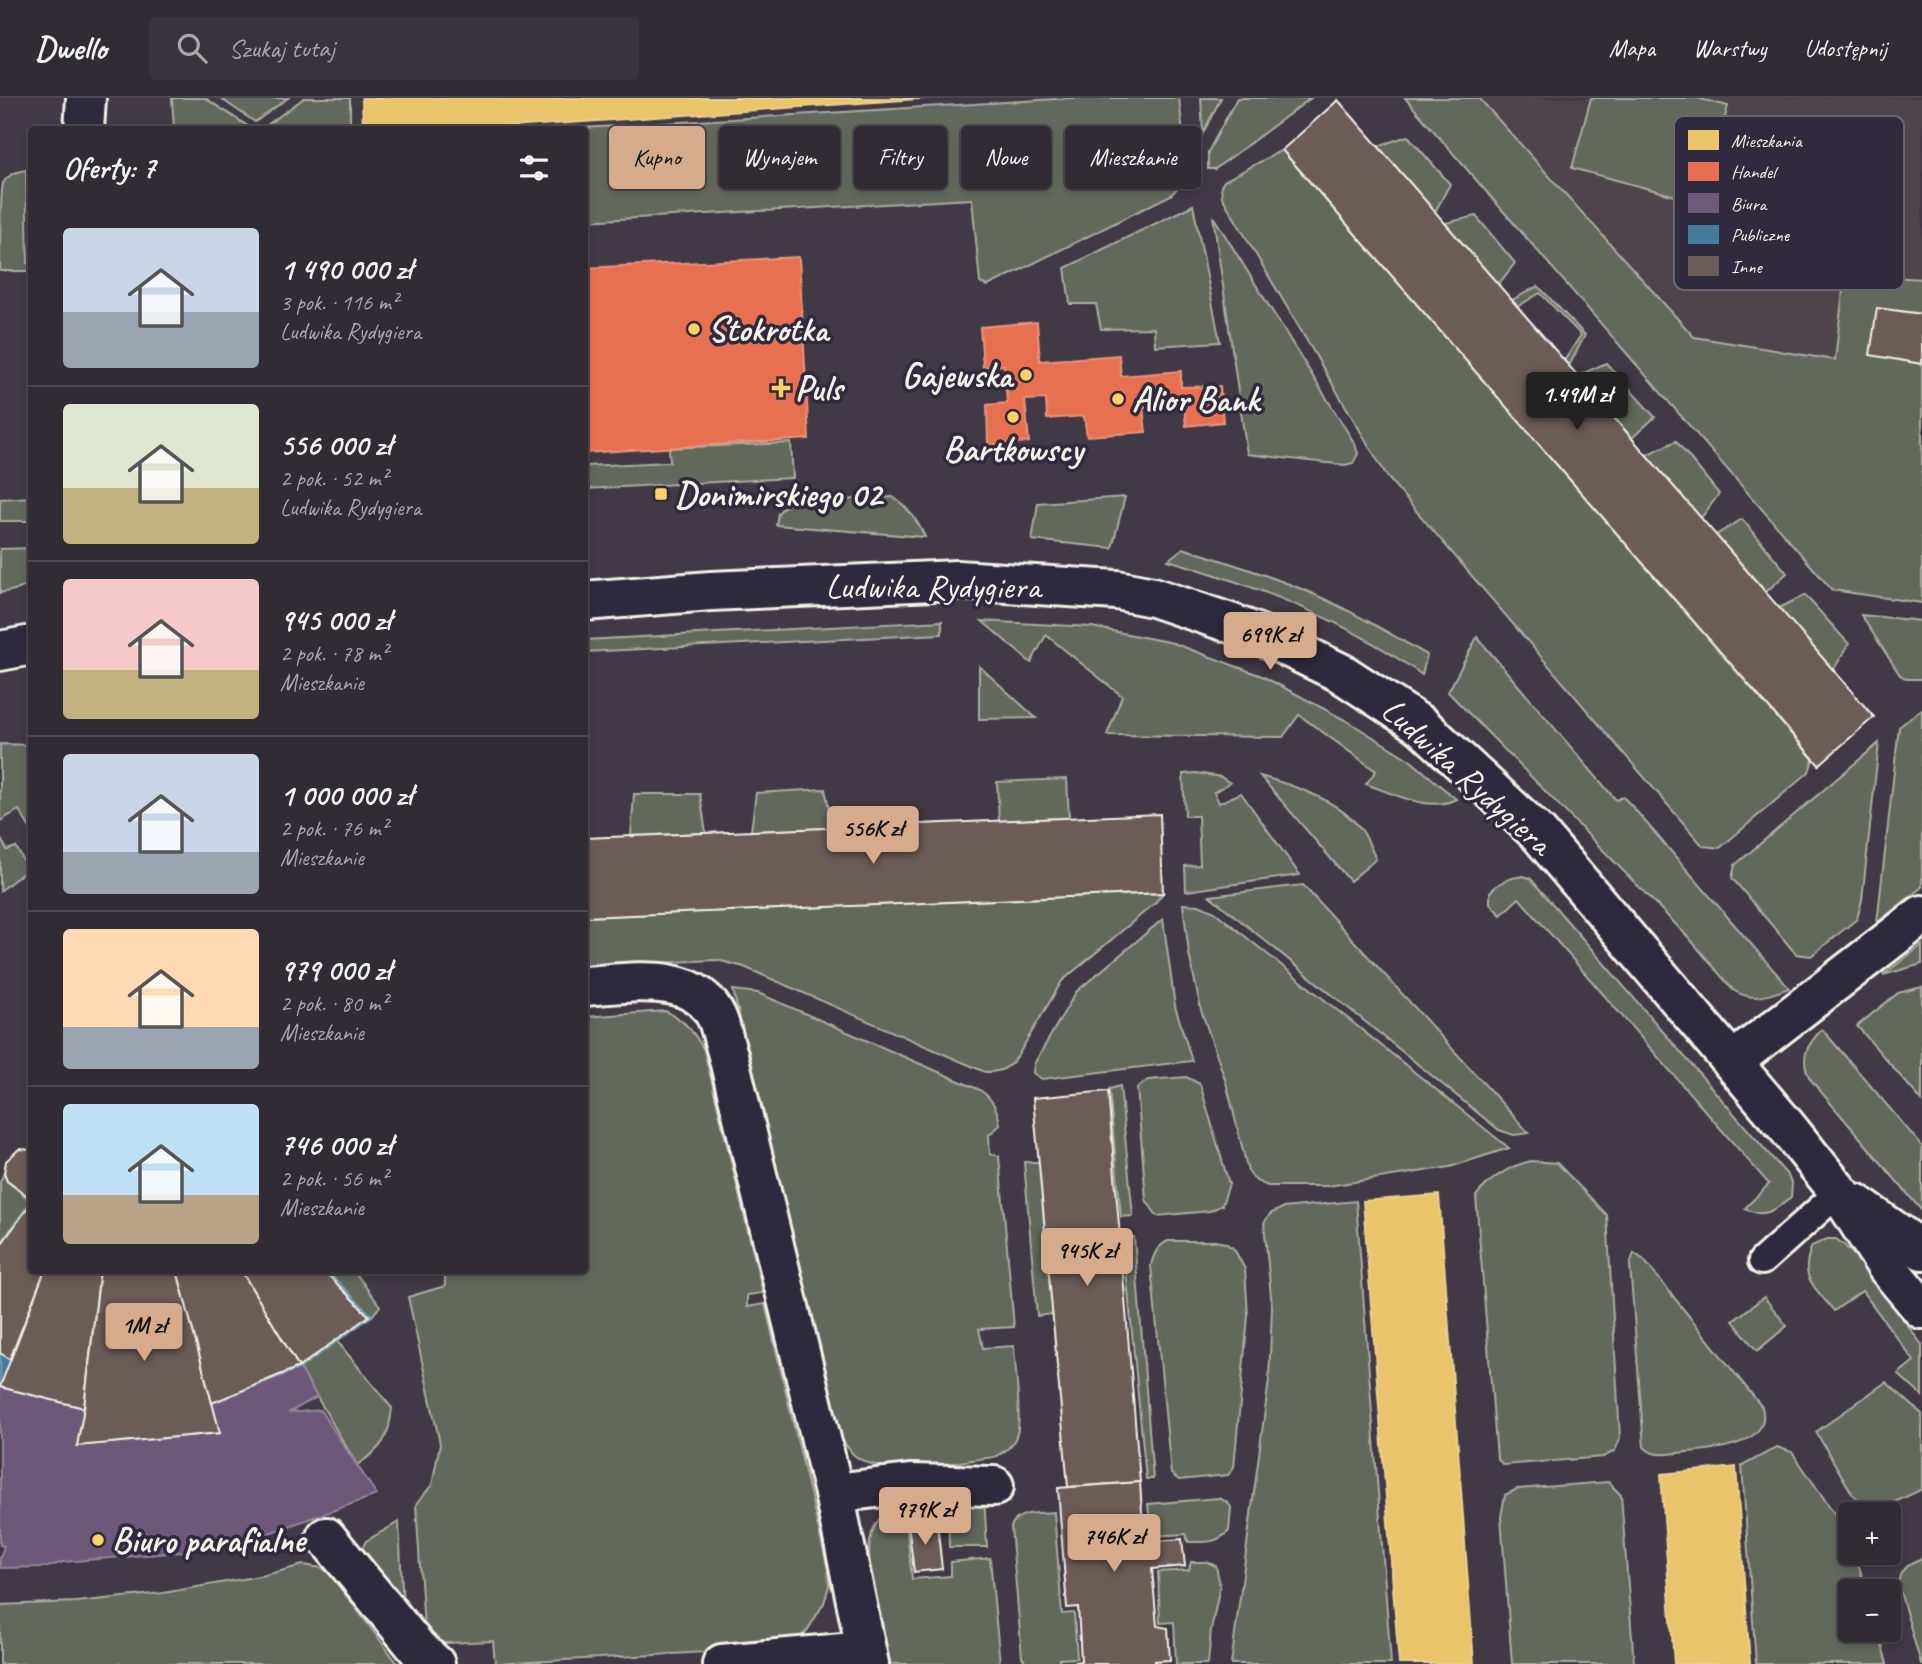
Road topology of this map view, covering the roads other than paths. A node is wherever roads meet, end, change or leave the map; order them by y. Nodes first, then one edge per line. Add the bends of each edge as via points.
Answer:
1 (86, 98) edge
2 (85, 126) edge
3 (588, 601) edge
4 (0, 631) edge
5 (28, 632) edge
6 (28, 646) edge
7 (0, 652) edge
8 (1922, 915) edge
9 (588, 986) edge
10 (1732, 1062) junction
11 (1839, 1192) junction
12 (1922, 1250) edge
13 (1762, 1261) dead end
14 (1922, 1309) edge
15 (994, 1486) dead end
16 (834, 1493) junction
17 (326, 1538) dead end
18 (867, 1658) edge
19 (435, 1664) edge
20 (722, 1664) edge

1 - 2 street
3 - 10 street, Ludwika Rydygiera via 957,580 1117,590 1233,624 1341,673 1422,726 1539,834
4 - 5 street
6 - 7 street
8 - 10 street
9 - 16 street via 664,983 695,992 716,1016
10 - 11 street, Ludwika Rydygiera
11 - 12 street, Ludwika Rydygiera
11 - 13 lane
11 - 14 street, Ludwika Rydygiera via 1887,1267
15 - 16 street via 909,1484
16 - 18 street
17 - 19 street
18 - 20 street

